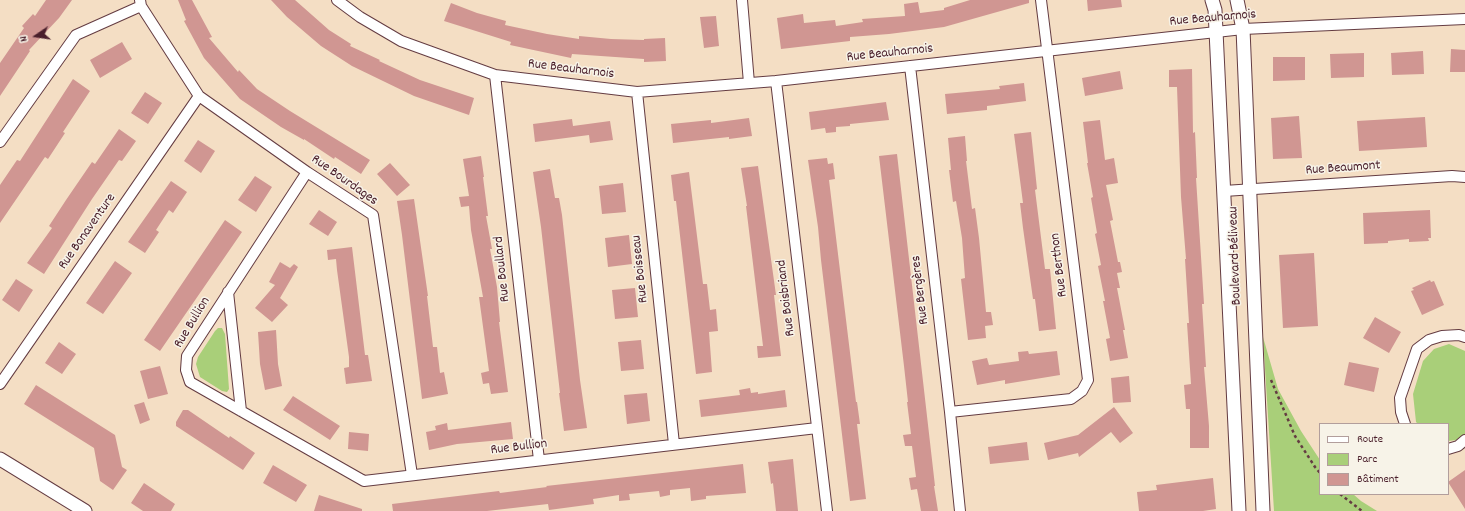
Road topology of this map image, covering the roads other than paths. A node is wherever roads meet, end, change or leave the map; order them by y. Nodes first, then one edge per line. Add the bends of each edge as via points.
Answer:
1 (337, 0) edge
2 (742, 0) edge
3 (1041, 0) edge
4 (1212, 0) edge
5 (1238, 0) edge
6 (140, 3) edge
7 (1465, 19) edge
8 (1243, 29) junction
9 (1216, 32) junction
10 (1047, 50) junction
11 (910, 66) junction
12 (495, 75) junction
13 (776, 81) junction
14 (749, 83) junction
15 (637, 92) junction
16 (199, 96) junction
17 (0, 142) edge
18 (307, 172) junction
19 (1465, 176) edge
20 (1249, 189) junction
21 (1224, 191) junction
22 (228, 292) junction
23 (1465, 337) edge
24 (0, 384) edge
25 (242, 411) junction
26 (950, 412) junction
27 (1405, 423) edge
28 (817, 428) junction
29 (1465, 440) edge
30 (674, 444) junction
31 (1449, 449) edge
32 (0, 459) edge
33 (539, 460) junction
34 (412, 475) junction
35 (85, 511) edge
36 (827, 511) edge
37 (960, 511) edge
38 (1239, 511) edge
39 (1263, 511) edge

1 - 12 street, Rue Beauharnois via 401,41
2 - 14 street
3 - 10 street, Rue Berthon
4 - 9 street, Boulevard Béliveau
5 - 8 street, Boulevard Béliveau
6 - 16 street, Rue Bourdages
6 - 17 street via 76,35
7 - 8 street, Rue Beauharnois
8 - 9 street, Rue Beauharnois
8 - 20 street, Boulevard Béliveau
9 - 10 street, Rue Beauharnois
9 - 21 street, Boulevard Béliveau
10 - 11 street, Rue Beauharnois
10 - 26 street, Rue Berthon via 1088,380 1082,391 1071,399
11 - 13 street, Rue Beauharnois
11 - 26 street, Rue Bergères
12 - 15 street, Rue Beauharnois
12 - 33 street, Rue Boullard
13 - 14 street, Rue Beauharnois
13 - 28 street, Rue Boisbriand
14 - 15 street, Rue Beauharnois
15 - 30 street, Rue Boisseau
16 - 18 street, Rue Bourdages
16 - 24 street, Rue Bonaventure
18 - 22 street, Rue Bullion
18 - 34 street, Rue Bourdages via 373,215
19 - 20 street, Rue Beaumont
20 - 21 street, Rue Beaumont
20 - 39 street, Boulevard Béliveau
21 - 38 street, Boulevard Béliveau
22 - 25 street, Rue Bullion
22 - 25 street, Rue Bullion via 187,356 186,370 190,382
23 - 27 street via 1459,334 1442,336 1429,340 1417,349 1400,398
25 - 34 street, Rue Bullion via 364,481
26 - 37 street, Rue Bergères
28 - 30 street, Rue Bullion
28 - 36 street, Rue Boisbriand
29 - 31 street
30 - 33 street, Rue Bullion
32 - 35 street
33 - 34 street, Rue Bullion

